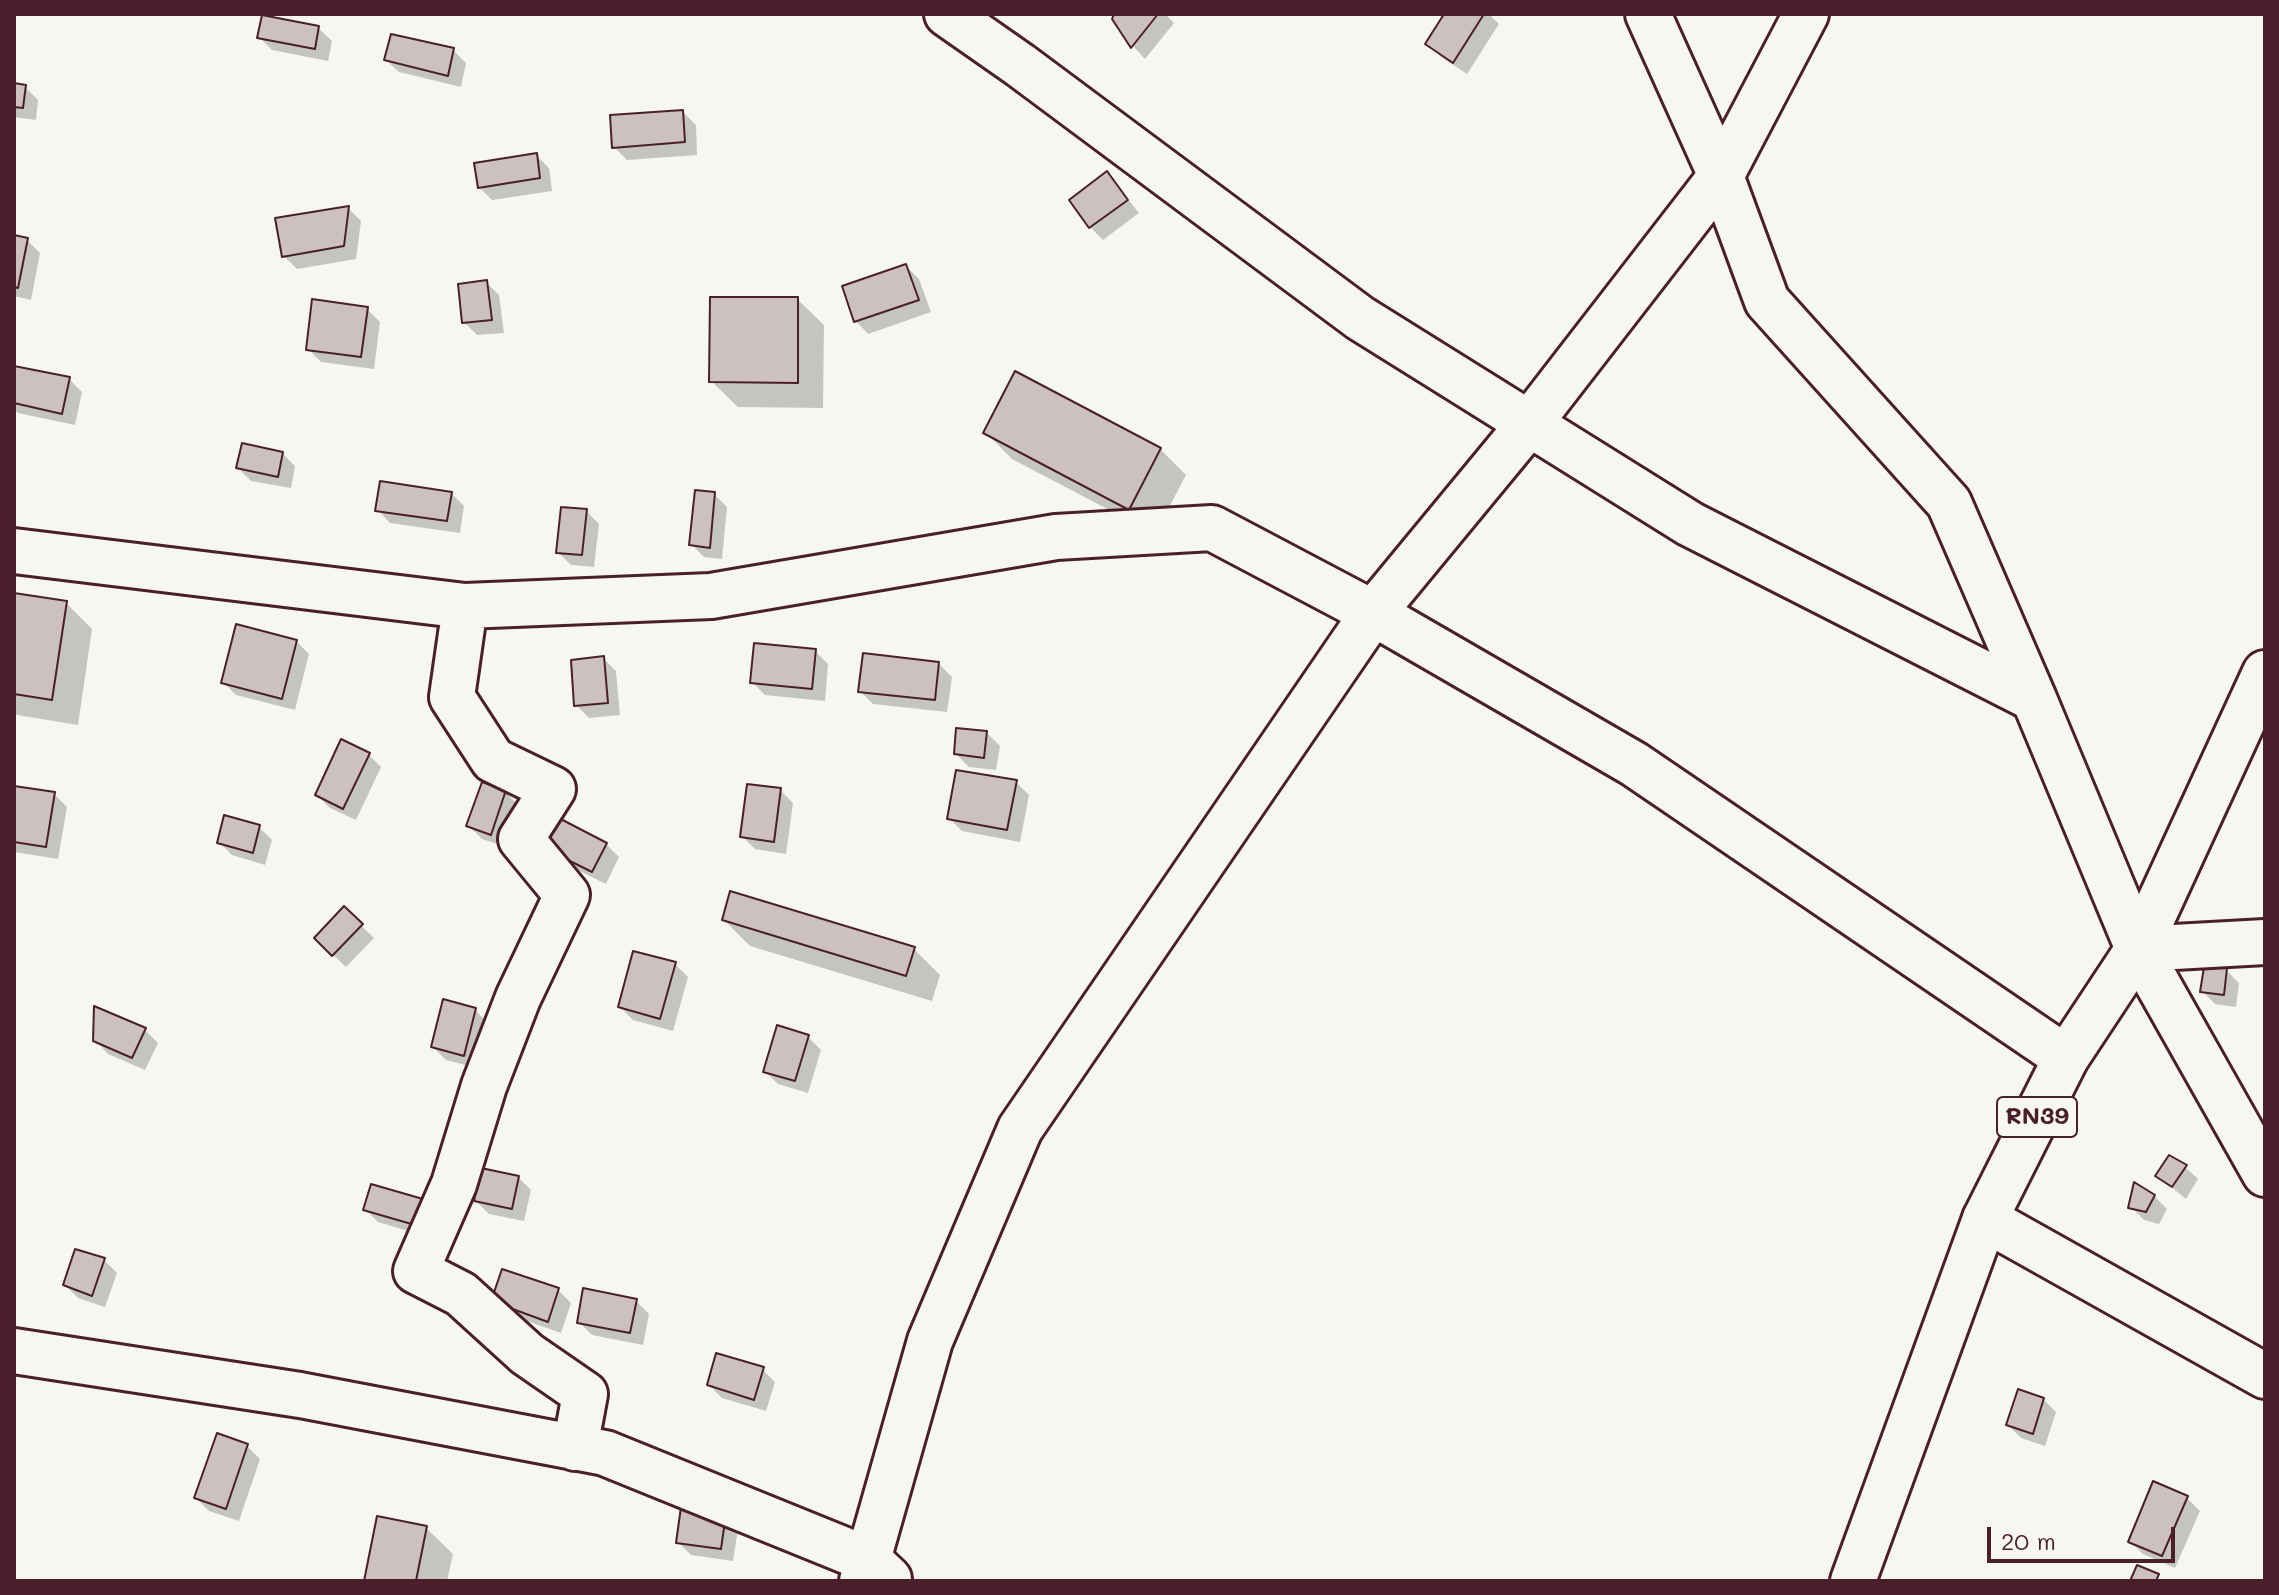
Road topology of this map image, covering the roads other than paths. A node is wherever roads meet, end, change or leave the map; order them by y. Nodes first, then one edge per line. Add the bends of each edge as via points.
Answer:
1 (947, 14) edge
2 (1648, 14) edge
3 (1806, 14) edge
4 (1721, 176) junction
5 (1529, 424) junction
6 (14, 551) edge
7 (465, 606) junction
8 (1373, 613) junction
9 (2265, 673) edge
10 (2034, 699) junction
11 (2265, 942) edge
12 (2138, 949) junction
13 (2066, 1058) junction
14 (2265, 1174) edge
15 (1985, 1219) junction
16 (14, 1351) edge
17 (2265, 1376) edge
18 (575, 1448) junction
19 (874, 1574) edge
20 (1853, 1581) edge

1 - 5 main road via 1360,318
2 - 4 main road
3 - 4 main road
4 - 5 main road
4 - 10 main road via 1767,301 1949,503
5 - 8 main road
5 - 10 main road via 1690,524
6 - 7 main road
7 - 8 main road via 711,596 1056,537 1212,528
7 - 18 main road via 452,697 493,760 553,789 521,839 567,895 518,998 454,1184 416,1271 461,1294 527,1354 585,1394
8 - 13 main road via 1634,764
8 - 19 main road via 1020,1129 930,1341
9 - 12 main road, RN39
10 - 12 main road
11 - 12 main road
12 - 13 main road, RN39
12 - 14 main road
13 - 15 main road, RN39
15 - 17 main road
15 - 20 main road, RN39
16 - 18 main road via 300,1395
18 - 19 main road via 605,1453

